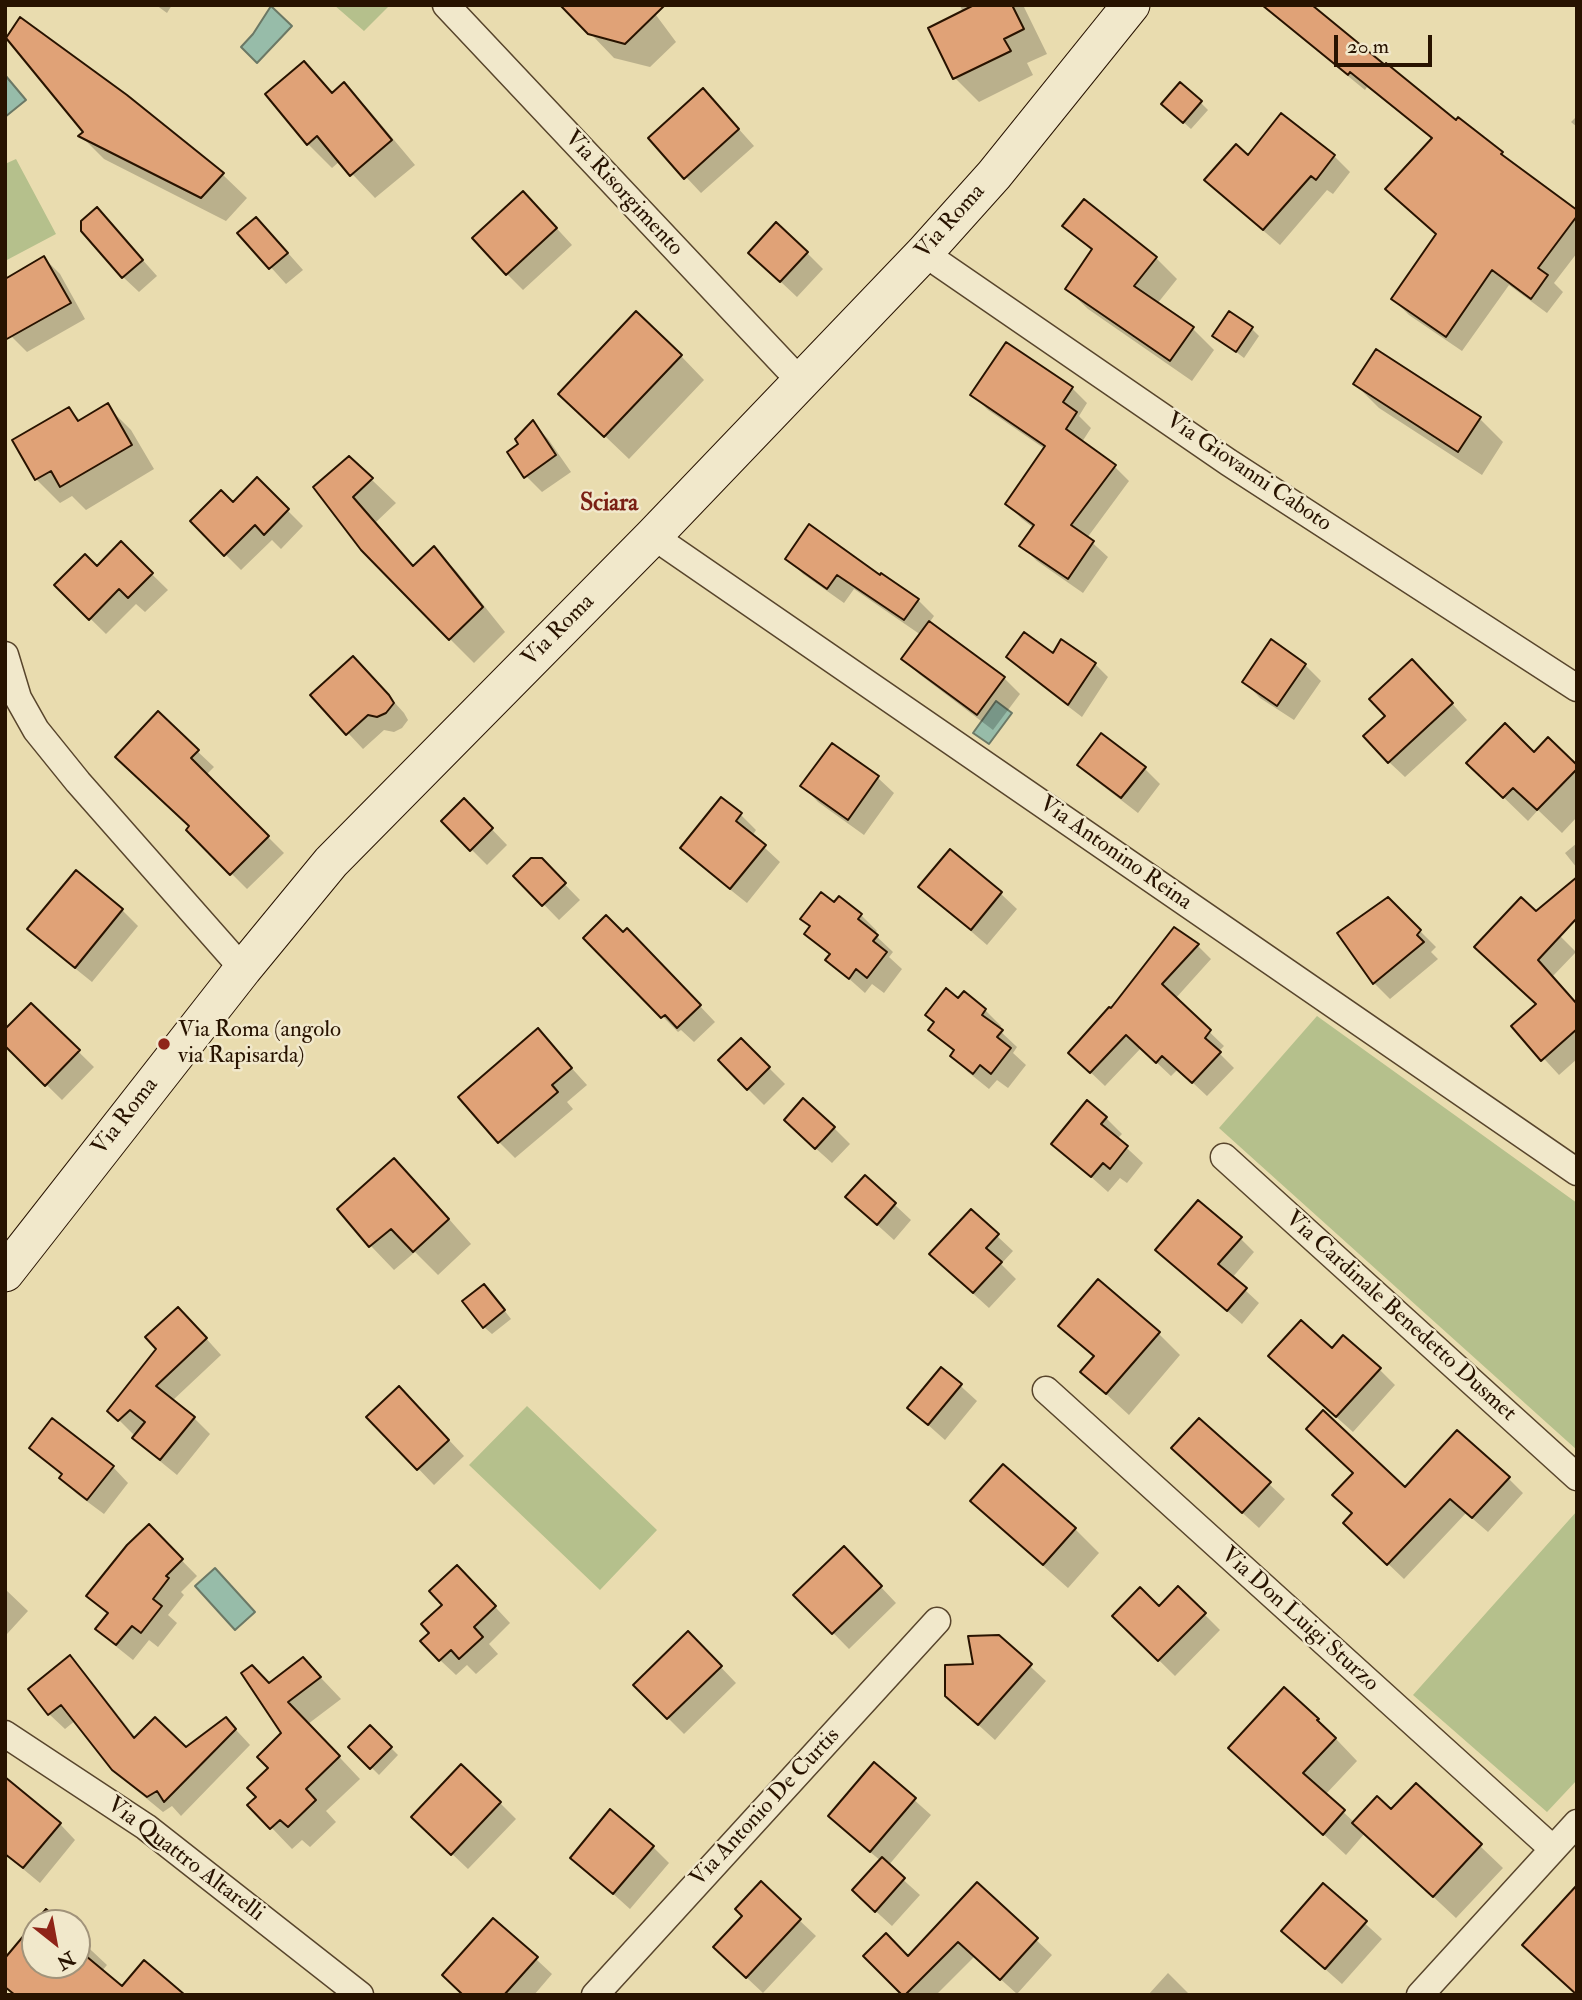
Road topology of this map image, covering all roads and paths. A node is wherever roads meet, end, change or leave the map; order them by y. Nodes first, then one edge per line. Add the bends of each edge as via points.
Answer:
1 (446, 5) edge
2 (1131, 5) edge
3 (924, 253) junction
4 (801, 382) junction
5 (653, 536) junction
6 (5, 655) edge
7 (1577, 688) edge
8 (243, 969) junction
9 (1224, 1157) dead end
10 (1577, 1172) edge
11 (5, 1273) edge
12 (1046, 1390) dead end
13 (1577, 1477) edge
14 (937, 1622) dead end
15 (5, 1734) edge
16 (1577, 1823) edge
17 (1553, 1849) junction
18 (360, 1995) edge
19 (595, 1995) edge
20 (1420, 1995) edge

1 - 4 street, Via Risorgimento
2 - 3 main road, Via Roma via 994,175
3 - 4 main road, Via Roma
3 - 7 street, Via Giovanni Caboto via 1228,461
4 - 5 main road, Via Roma
5 - 8 main road, Via Roma via 331,862
5 - 10 street, Via Antonino Reina
6 - 8 street via 18,698 36,730
8 - 11 main road, Via Roma
9 - 13 street, Via Cardinale Benedetto Dusmet
12 - 17 street, Via Don Luigi Sturzo
14 - 19 street, Via Antonio De Curtis
15 - 18 street, Via Quattro Altarelli via 146,1827
16 - 17 street
17 - 20 street

